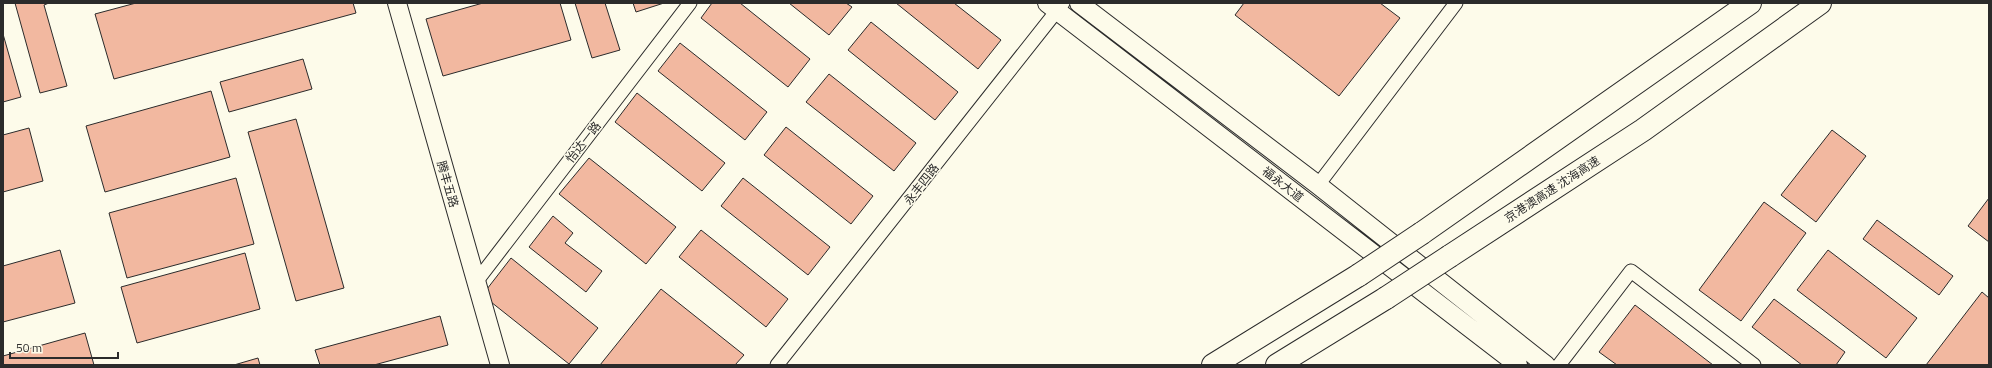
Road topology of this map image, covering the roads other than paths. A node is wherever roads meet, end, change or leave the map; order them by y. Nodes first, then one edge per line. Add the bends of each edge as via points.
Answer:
1 (397, 3) edge
2 (690, 3) edge
3 (1079, 3) edge
4 (1456, 3) edge
5 (1750, 3) edge
6 (1820, 3) edge
7 (1056, 6) edge
8 (1318, 185) junction
9 (476, 282) junction
10 (500, 365) edge
11 (777, 365) edge
12 (1213, 365) edge
13 (1277, 365) edge
14 (1518, 365) edge
15 (1546, 365) edge
16 (1558, 365) edge
17 (1754, 365) edge

1 - 9 main road, 腾丰五路
2 - 9 street, 怡达一路
3 - 8 main road, 福永大道
4 - 8 street
5 - 12 highway, bridge via 1422,233
6 - 13 highway, 京港澳高速 沈海高速, bridge via 1643,130 1386,298
7 - 11 street, 永丰四路
7 - 14 main road, 福永大道
8 - 15 main road, 福永大道
9 - 10 main road, 腾丰五路
16 - 17 street via 1631,270

